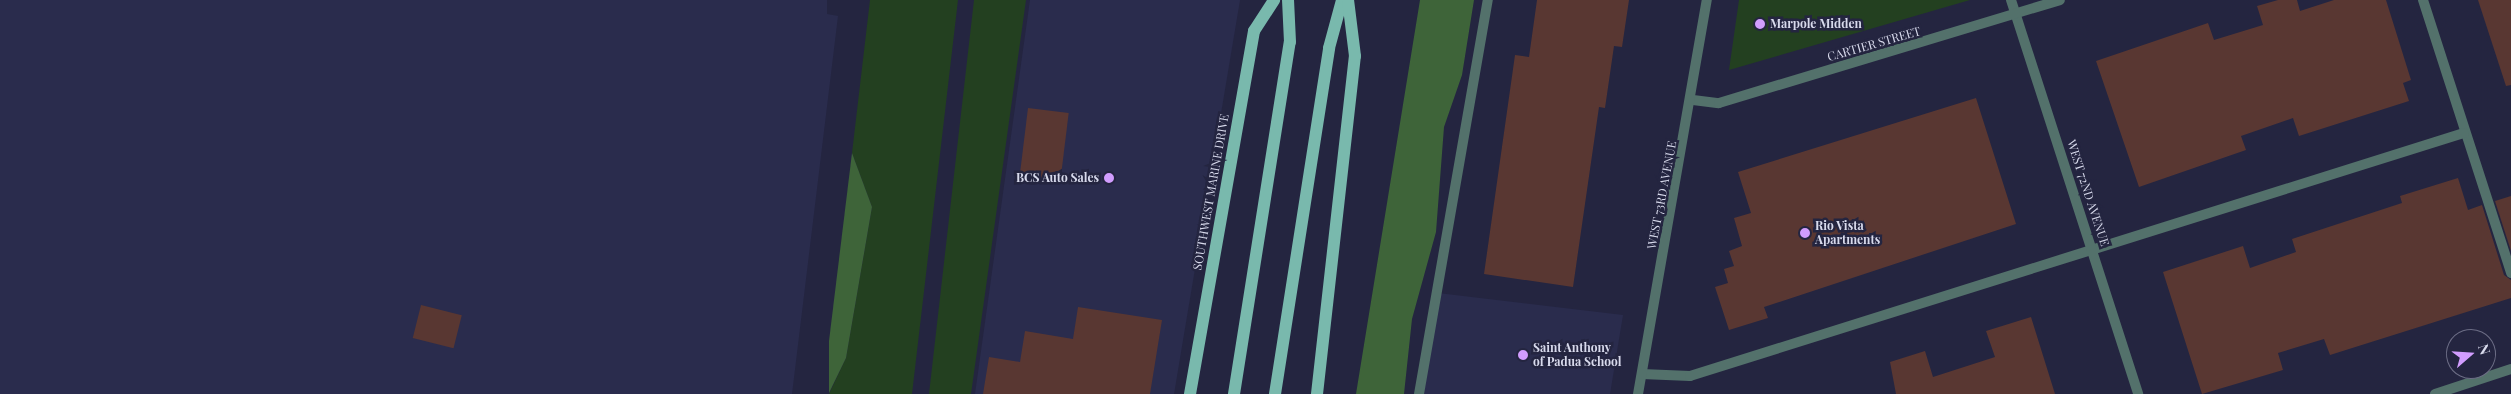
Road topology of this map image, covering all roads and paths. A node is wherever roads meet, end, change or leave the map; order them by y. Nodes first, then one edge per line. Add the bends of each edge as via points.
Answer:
1 (1274, 0) edge
2 (1288, 0) edge
3 (1342, 0) edge
4 (1348, 0) edge
5 (1488, 0) edge
6 (1707, 0) edge
7 (2011, 0) edge
8 (2060, 0) edge
9 (2423, 0) edge
10 (2016, 14) junction
11 (1693, 100) junction
12 (2464, 133) junction
13 (2094, 249) junction
14 (2511, 273) edge
15 (2511, 369) edge
16 (1642, 374) junction
17 (1190, 394) edge
18 (1234, 394) edge
19 (1275, 394) edge
20 (1317, 394) edge
21 (1419, 394) edge
22 (1638, 394) edge
23 (2138, 394) edge
24 (2435, 394) edge

1 - 17 main road, SOUTHWEST MARINE DRIVE via 1254,31
2 - 18 main road via 1290,42
3 - 19 main road via 1329,48
4 - 20 main road via 1354,56
5 - 21 street
6 - 11 street, WEST 73RD AVENUE
7 - 10 street, WEST 72ND AVENUE
8 - 10 street, CARTIER STREET
9 - 12 street
10 - 11 street, CARTIER STREET via 1719,103
10 - 13 street, WEST 72ND AVENUE
11 - 16 street, WEST 73RD AVENUE
12 - 13 street
12 - 14 street
13 - 16 street via 1681,378
13 - 23 street, WEST 72ND AVENUE
15 - 24 street
16 - 22 street, WEST 73RD AVENUE

